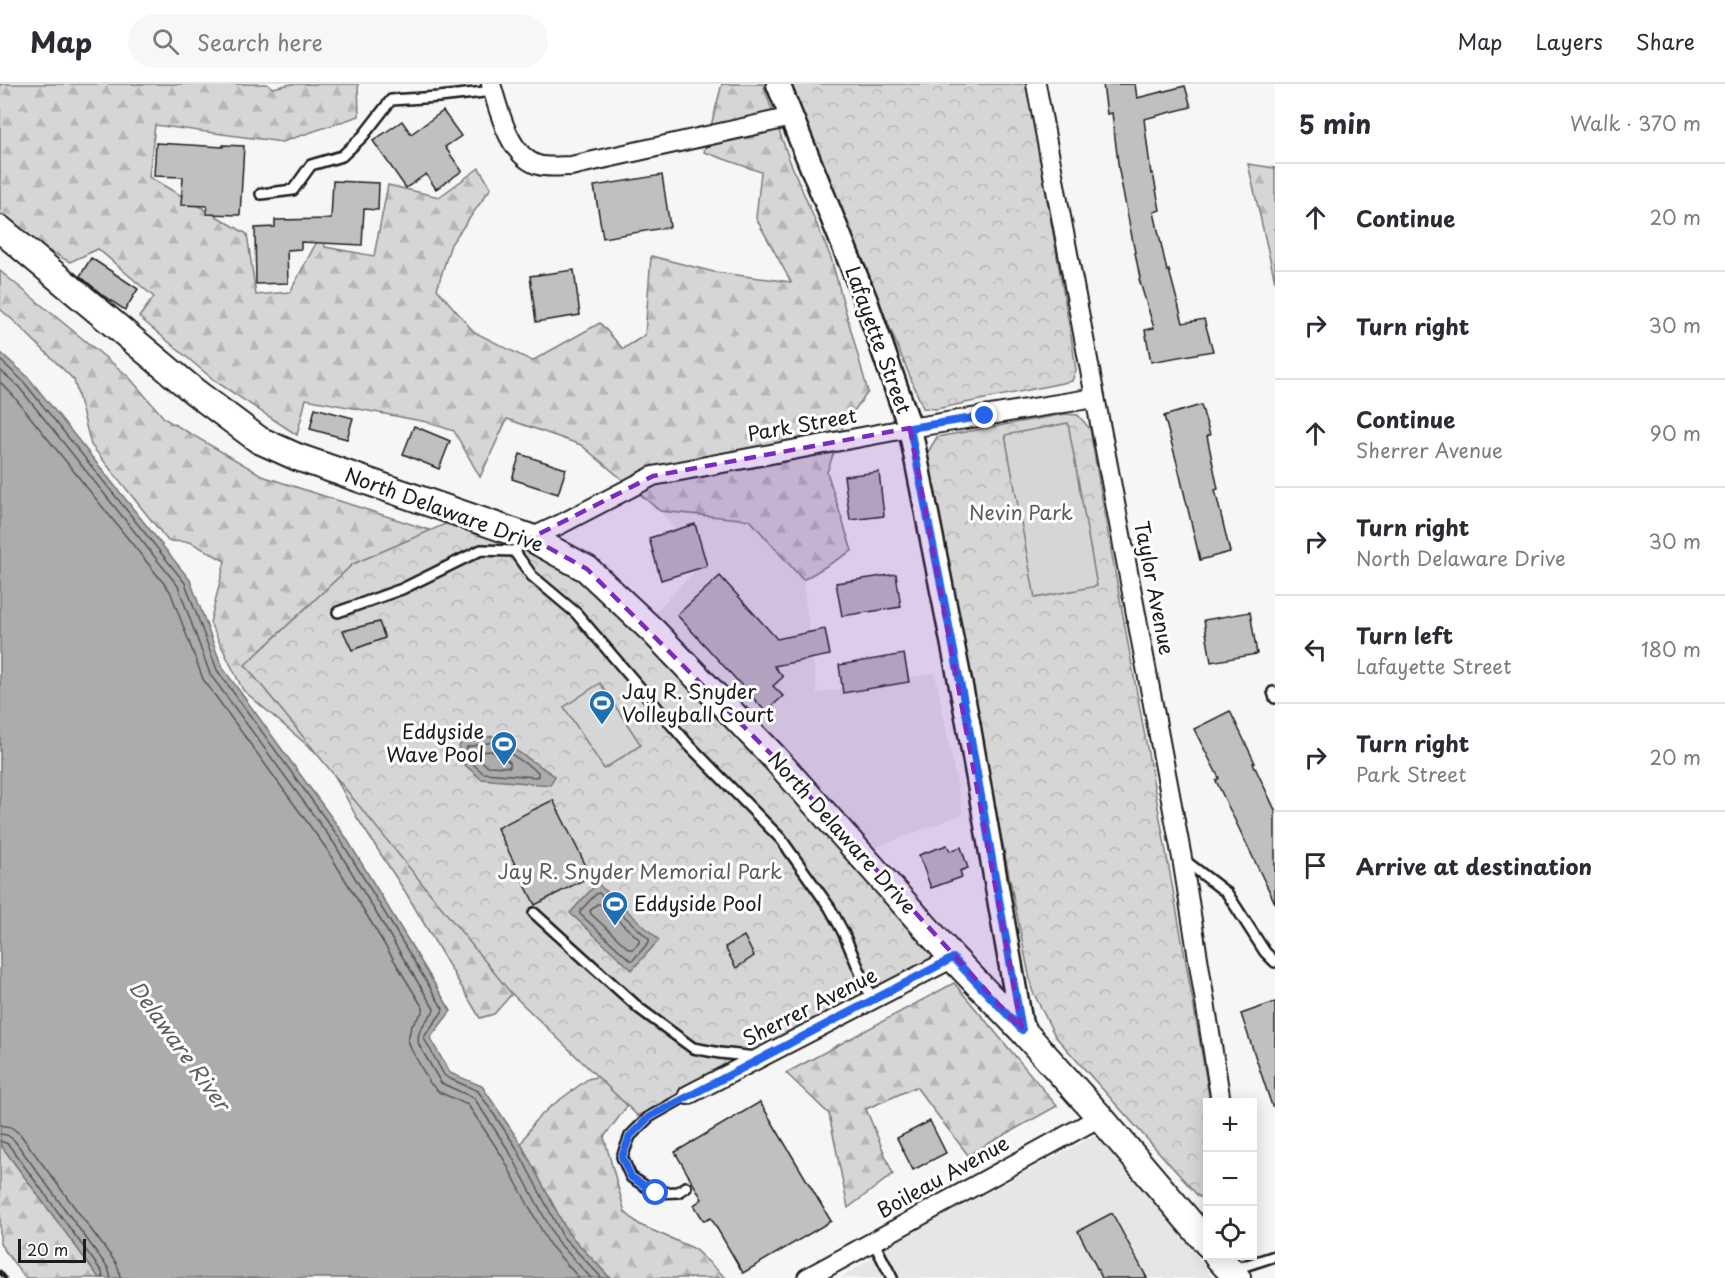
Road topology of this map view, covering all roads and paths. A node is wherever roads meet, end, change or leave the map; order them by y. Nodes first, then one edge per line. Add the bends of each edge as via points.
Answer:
1 (778, 84) edge
2 (1036, 84) edge
3 (492, 87) edge
4 (792, 117) junction
5 (261, 195) dead end
6 (0, 229) edge
7 (1095, 398) junction
8 (910, 428) junction
9 (523, 545) junction
10 (338, 612) dead end
11 (1182, 858) junction
12 (534, 914) dead end
13 (953, 958) junction
14 (1275, 962) edge
15 (872, 1000) junction
16 (1022, 1030) junction
17 (761, 1058) junction
18 (688, 1095) joint
19 (1220, 1098) edge
20 (1100, 1117) junction
21 (686, 1187) dead end
22 (873, 1241) junction
23 (1275, 1256) edge
24 (1222, 1261) edge
25 (807, 1278) edge
26 (892, 1278) edge

1 - 4 street, Lafayette Street
2 - 7 street, Taylor Avenue
3 - 4 street via 511,142 524,158 540,166 571,166
3 - 5 lane via 440,97 391,100 342,156 311,165 293,190
4 - 8 street, Lafayette Street via 866,301
6 - 9 main road, North Delaware Drive via 195,392 259,440
7 - 8 street, Park Street
7 - 11 street, Taylor Avenue
8 - 9 street, Park Street via 653,476
8 - 16 street, Lafayette Street via 968,722
9 - 10 lane via 482,550 402,589
9 - 13 main road, North Delaware Drive via 586,569 654,632 773,756
9 - 15 lane via 532,576 576,613 688,744 781,838 830,908
11 - 14 lane via 1227,893
11 - 19 street, Taylor Avenue
12 - 17 lane via 640,1009 693,1048
13 - 15 street, Sherrer Avenue
13 - 16 main road, North Delaware Drive
15 - 17 street, Sherrer Avenue
16 - 20 main road, North Delaware Drive
17 - 18 street, Sherrer Avenue
18 - 21 lane via 649,1117 630,1136 622,1157 631,1177 656,1193 678,1192
20 - 22 street, Boileau Avenue
20 - 24 main road, North Delaware Drive
22 - 25 street, Boileau Avenue
22 - 26 lane
23 - 24 lane

